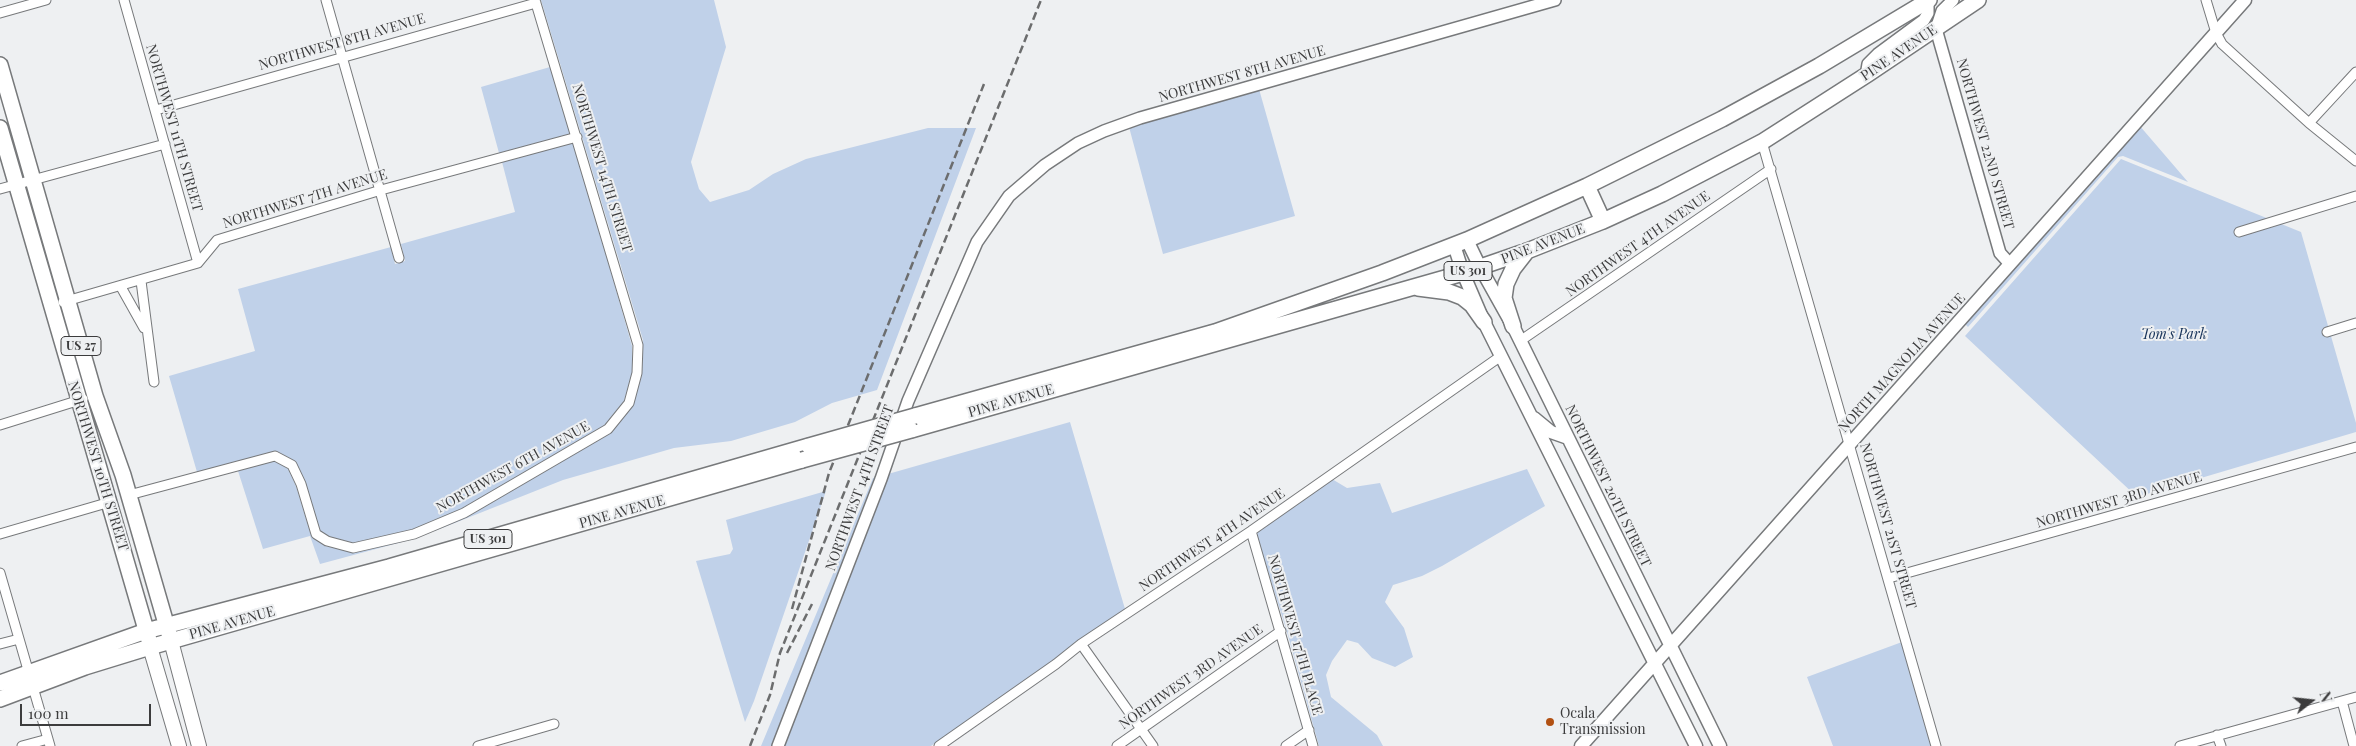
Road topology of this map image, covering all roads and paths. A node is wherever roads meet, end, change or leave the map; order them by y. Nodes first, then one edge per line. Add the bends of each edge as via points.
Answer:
1 (46, 0) edge
2 (124, 0) edge
3 (326, 0) edge
4 (1555, 0) edge
5 (1928, 0) edge
6 (1953, 0) edge
7 (1978, 0) edge
8 (2206, 0) edge
9 (2245, 0) edge
10 (536, 2) edge
11 (0, 13) edge
12 (1936, 29) junction
13 (2216, 33) junction
14 (343, 57) junction
15 (0, 65) edge
16 (2356, 72) edge
17 (1866, 76) junction
18 (156, 110) junction
19 (2309, 123) junction
20 (0, 128) edge
21 (577, 136) junction
22 (1762, 142) junction
23 (165, 144) junction
24 (2356, 161) edge
25 (1771, 169) junction
26 (33, 180) junction
27 (16, 184) junction
28 (1587, 186) junction
29 (0, 189) edge
30 (381, 190) junction
31 (2356, 196) edge
32 (1603, 221) junction
33 (2239, 232) dead end
34 (977, 242) joint
35 (1460, 243) junction
36 (1527, 251) junction
37 (399, 258) dead end
38 (198, 263) junction
39 (2010, 264) junction
40 (1480, 268) junction
41 (1463, 272) junction
42 (141, 281) junction
43 (121, 287) junction
44 (1412, 287) junction
45 (68, 301) junction
46 (1297, 304) junction
47 (51, 305) junction
48 (1302, 320) junction
49 (1484, 322) junction
50 (2356, 323) edge
51 (1513, 326) junction
52 (146, 331) junction
53 (2327, 332) dead end
54 (1520, 341) junction
55 (638, 345) joint
56 (1501, 356) junction
57 (154, 382) dead end
58 (95, 396) junction
59 (78, 401) junction
60 (1530, 415) junction
61 (913, 423) junction
62 (0, 425) edge
63 (1568, 438) junction
64 (1850, 444) junction
65 (2356, 447) edge
66 (806, 453) junction
67 (129, 495) junction
68 (110, 502) junction
69 (1251, 531) junction
70 (0, 534) edge
71 (0, 572) edge
72 (1889, 578) junction
73 (166, 626) junction
74 (146, 631) junction
75 (1280, 631) junction
76 (19, 639) junction
77 (171, 641) junction
78 (0, 644) edge
79 (1081, 644) junction
80 (150, 646) junction
81 (1671, 646) junction
82 (1654, 664) junction
83 (31, 679) junction
84 (0, 682) edge
85 (2356, 697) edge
86 (0, 699) edge
87 (2342, 701) junction
88 (554, 724) dead end
89 (1141, 730) junction
90 (1309, 730) junction
91 (2218, 736) junction
92 (49, 742) edge
93 (22, 746) edge
94 (179, 746) edge
95 (199, 746) edge
96 (478, 746) edge
97 (778, 746) edge
98 (939, 746) edge
99 (1117, 746) edge
100 (1153, 746) edge
101 (1286, 746) edge
102 (1313, 746) edge
103 (1581, 746) edge
104 (1696, 746) edge
105 (1720, 746) edge
106 (1936, 746) edge
107 (2180, 746) edge
108 (2221, 746) edge
109 (2354, 746) edge

1 - 11 street
2 - 18 street, NORTHWEST 11TH STREET
3 - 14 street
4 - 34 street, NORTHWEST 8TH AVENUE via 1104,131 1045,164 1009,196
5 - 17 street via 1928,13 1924,20 1878,54 1868,64
5 - 28 highway, PINE AVENUE / US 301 via 1740,110
6 - 12 street via 1942,12
7 - 12 highway, PINE AVENUE / US 301
8 - 13 street
9 - 13 main road, NORTH MAGNOLIA AVENUE
10 - 14 street, NORTHWEST 8TH AVENUE
10 - 21 street, NORTHWEST 14TH STREET
12 - 17 highway, PINE AVENUE / US 301
12 - 39 street, NORTHWEST 22ND STREET via 2000,254
13 - 19 street via 2222,44
13 - 39 main road, NORTH MAGNOLIA AVENUE
14 - 18 street, NORTHWEST 8TH AVENUE
14 - 30 street
15 - 26 highway, NORTHWEST 10TH STREET / US 27
16 - 19 street
17 - 22 highway, PINE AVENUE / US 301
18 - 23 street, NORTHWEST 11TH STREET
19 - 24 street
20 - 27 highway, NORTHWEST 10TH STREET / US 27
21 - 30 street, NORTHWEST 7TH AVENUE
21 - 55 street, NORTHWEST 14TH STREET
22 - 25 street, NORTHWEST 21ST STREET
22 - 32 highway, PINE AVENUE / US 301
23 - 26 street
23 - 38 street, NORTHWEST 11TH STREET
25 - 54 street, NORTHWEST 4TH AVENUE
25 - 64 street, NORTHWEST 21ST STREET
26 - 27 street
26 - 45 highway, NORTHWEST 10TH STREET / US 27
27 - 29 street
27 - 47 highway, NORTHWEST 10TH STREET / US 27
28 - 32 highway
28 - 35 highway, PINE AVENUE / US 301
30 - 37 street
30 - 38 street, NORTHWEST 7TH AVENUE via 217,240
31 - 33 street
32 - 36 highway, PINE AVENUE / US 301
34 - 97 street, NORTHWEST 14TH STREET via 908,400
35 - 40 main road, NORTHWEST 20TH STREET
35 - 41 main road
35 - 46 highway, PINE AVENUE / US 301
36 - 40 highway, PINE AVENUE / US 301
36 - 51 highway via 1506,284 1504,298
38 - 42 street
39 - 64 main road, NORTH MAGNOLIA AVENUE
40 - 41 highway, PINE AVENUE / US 301
40 - 51 main road, NORTHWEST 20TH STREET
41 - 44 highway, PINE AVENUE / US 301
41 - 49 main road
42 - 43 street
42 - 52 street
43 - 45 street
43 - 52 street
44 - 48 highway, PINE AVENUE / US 301
44 - 49 highway via 1462,297
45 - 47 street
45 - 58 highway, NORTHWEST 10TH STREET / US 27
46 - 48 highway
46 - 61 highway, PINE AVENUE / US 301
47 - 59 highway, NORTHWEST 10TH STREET / US 27
48 - 61 highway, PINE AVENUE / US 301
49 - 56 main road
50 - 53 street
51 - 54 main road, NORTHWEST 20TH STREET
52 - 57 street
54 - 63 main road, NORTHWEST 20TH STREET
55 - 67 street, NORTHWEST 6TH AVENUE via 637,373 629,403 608,429 464,513 414,534 353,548 327,541 316,534 292,465 275,456
56 - 60 main road
56 - 69 street, NORTHWEST 4TH AVENUE
58 - 59 street
58 - 67 highway, NORTHWEST 10TH STREET / US 27
59 - 62 street
59 - 68 highway, NORTHWEST 10TH STREET / US 27
60 - 63 main road via 1551,432
60 - 82 main road
61 - 66 highway, PINE AVENUE / US 301, bridge
63 - 81 main road, NORTHWEST 20TH STREET
64 - 72 street, NORTHWEST 21ST STREET
64 - 81 main road, NORTH MAGNOLIA AVENUE
65 - 72 street, NORTHWEST 3RD AVENUE
66 - 73 highway, PINE AVENUE / US 301
66 - 77 highway, PINE AVENUE / US 301
67 - 73 highway, NORTHWEST 10TH STREET / US 27
68 - 70 street
68 - 74 highway, NORTHWEST 10TH STREET / US 27
69 - 75 street, NORTHWEST 17TH PLACE
69 - 79 street, NORTHWEST 4TH AVENUE
71 - 76 street
72 - 106 street, NORTHWEST 21ST STREET
73 - 74 highway, PINE AVENUE / US 301
73 - 77 highway, NORTHWEST 10TH STREET / US 27
74 - 80 highway, NORTHWEST 10TH STREET
74 - 83 highway, PINE AVENUE
75 - 89 street, NORTHWEST 3RD AVENUE
75 - 90 street, NORTHWEST 17TH PLACE
76 - 78 street
76 - 83 street
77 - 80 highway, PINE AVENUE
77 - 95 main road
79 - 89 street
79 - 98 street, NORTHWEST 4TH AVENUE
80 - 83 highway, PINE AVENUE
80 - 94 main road, NORTHWEST 10TH STREET
81 - 82 main road, NORTH MAGNOLIA AVENUE
81 - 105 main road, NORTHWEST 20TH STREET
82 - 103 main road, NORTH MAGNOLIA AVENUE
82 - 104 main road
83 - 84 highway, PINE AVENUE
83 - 86 highway, PINE AVENUE
83 - 92 street
85 - 87 street
87 - 91 street
87 - 109 street
88 - 96 street
89 - 99 street, NORTHWEST 3RD AVENUE
89 - 100 street
90 - 101 street
90 - 102 street, NORTHWEST 17TH PLACE
91 - 107 street
91 - 108 street
92 - 93 street

